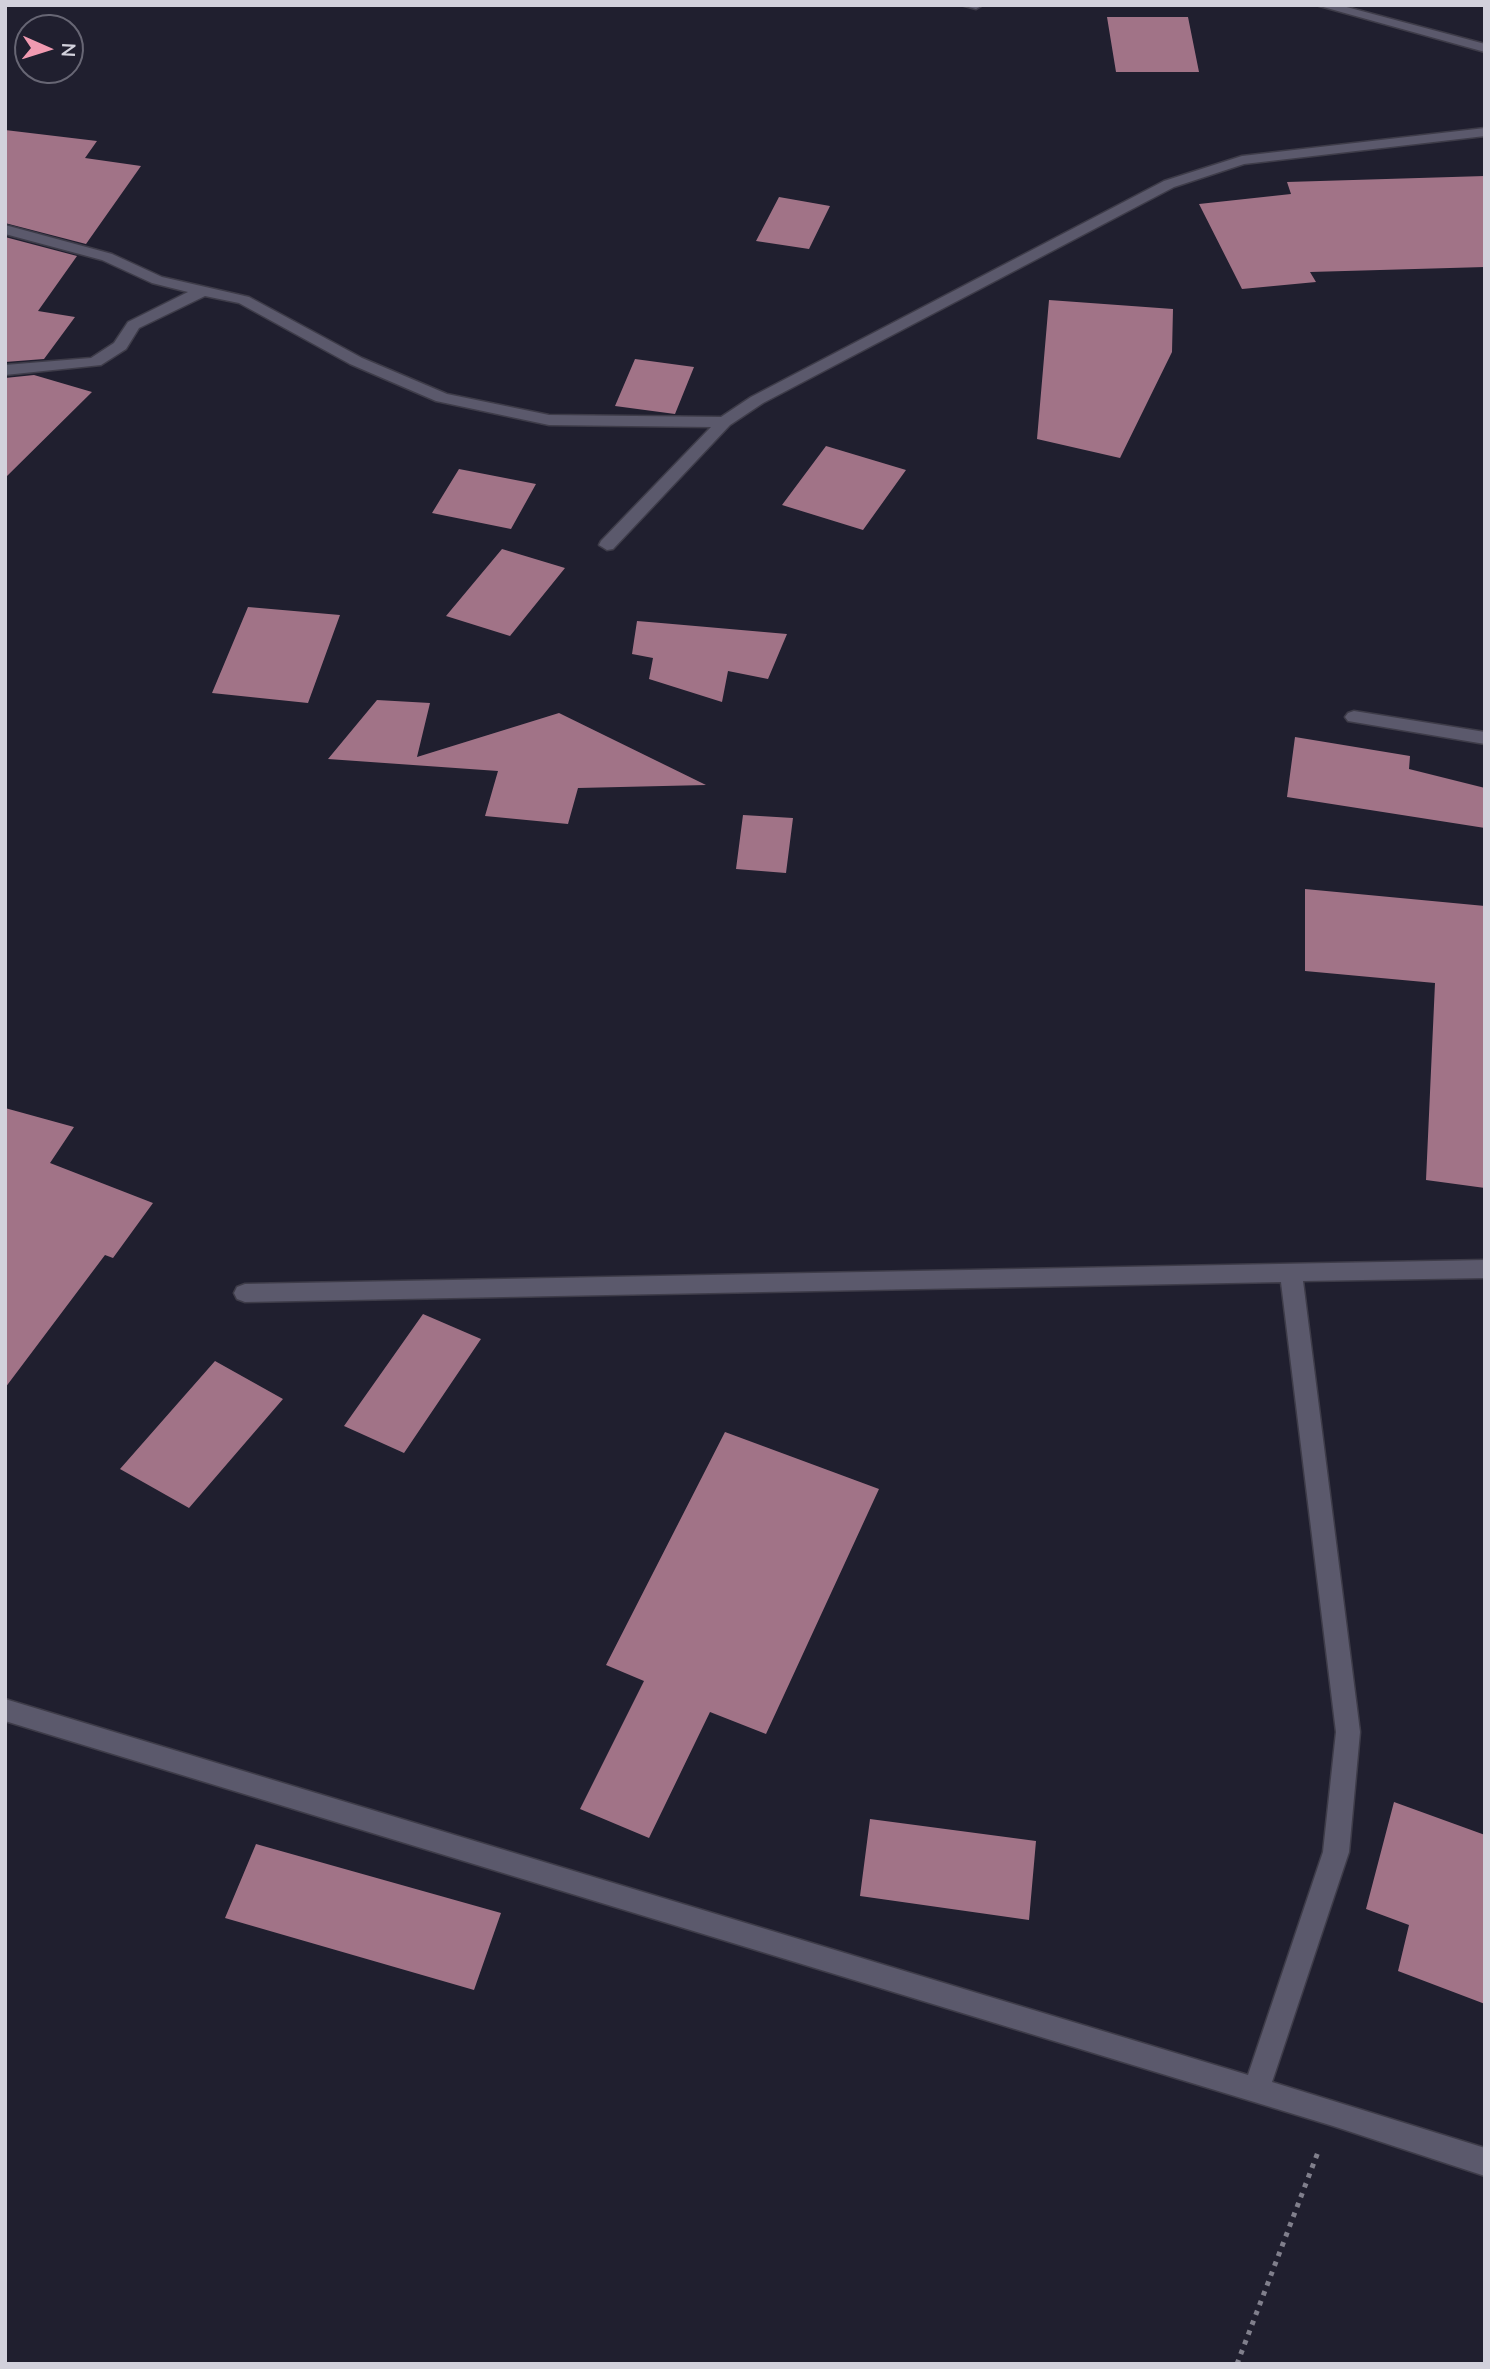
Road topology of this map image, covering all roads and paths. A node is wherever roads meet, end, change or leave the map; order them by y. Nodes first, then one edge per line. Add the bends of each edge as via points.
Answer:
1 (968, 5) edge
2 (976, 5) edge
3 (1323, 5) edge
4 (1485, 48) edge
5 (1485, 132) edge
6 (5, 229) edge
7 (204, 290) junction
8 (5, 370) edge
9 (724, 422) junction
10 (607, 545) dead end
11 (1354, 717) dead end
12 (1485, 738) edge
13 (1485, 1269) edge
14 (1291, 1273) junction
15 (245, 1293) dead end
16 (5, 1710) edge
17 (1256, 2091) junction
18 (1333, 2112) junction
19 (1485, 2162) edge
20 (1237, 2364) edge

1 - 2 street
3 - 4 street
5 - 9 street via 1242,160 1169,184 757,400
6 - 7 street via 107,257 157,280
7 - 8 street via 133,325 120,346 94,362
7 - 9 street via 244,300 356,361 442,398 549,420
9 - 10 street
11 - 12 street
13 - 14 street
14 - 15 street
14 - 17 street via 1348,1732 1336,1852
16 - 17 street
17 - 18 street
18 - 19 street
18 - 20 path

